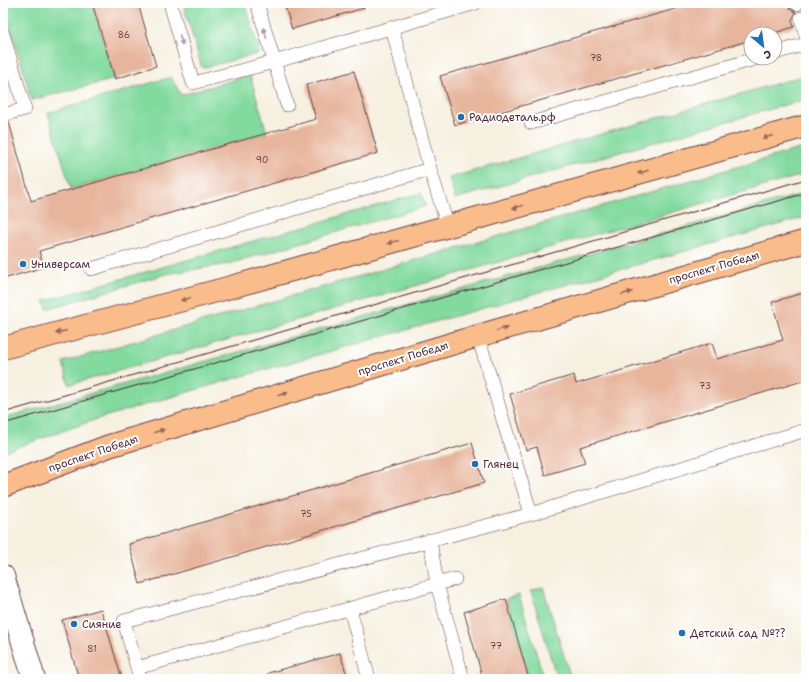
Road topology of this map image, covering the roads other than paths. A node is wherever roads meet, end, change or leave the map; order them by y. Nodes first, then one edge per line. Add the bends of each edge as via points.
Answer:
1 (170, 3) edge
2 (257, 3) edge
3 (476, 3) edge
4 (801, 18) dead end
5 (392, 28) junction
6 (3, 34) edge
7 (806, 36) edge
8 (806, 44) edge
9 (783, 51) edge
10 (274, 62) junction
11 (743, 62) edge
12 (287, 105) dead end
13 (3, 115) edge
14 (531, 123) dead end
15 (806, 126) edge
16 (430, 169) junction
17 (448, 227) junction
18 (806, 241) edge
19 (91, 269) dead end
20 (478, 336) junction
21 (3, 348) edge
22 (806, 430) edge
23 (3, 486) edge
24 (531, 514) junction
25 (430, 540) junction
26 (3, 576) edge
27 (455, 579) dead end
28 (437, 584) junction
29 (350, 609) junction
30 (139, 674) edge
31 (34, 679) edge
32 (368, 679) edge
33 (463, 679) edge

1 -> 10 lane via 193,83
10 -> 2 lane
3 - 5 lane
4 - 7 lane
5 - 10 lane
5 - 16 lane
6 - 13 lane via 25,109
8 - 9 lane
10 - 12 lane
11 - 14 lane
15 -> 17 main road
16 - 17 lane
16 - 19 lane
17 -> 21 main road
20 -> 18 main road, проспект Победы
23 -> 20 main road, проспект Победы via 109,446
20 - 24 lane
22 - 24 lane
24 - 25 lane
25 - 28 lane
25 - 30 lane via 124,621
26 - 31 street
27 - 28 lane
28 - 29 lane
28 - 33 lane
29 - 30 lane
29 - 32 lane

